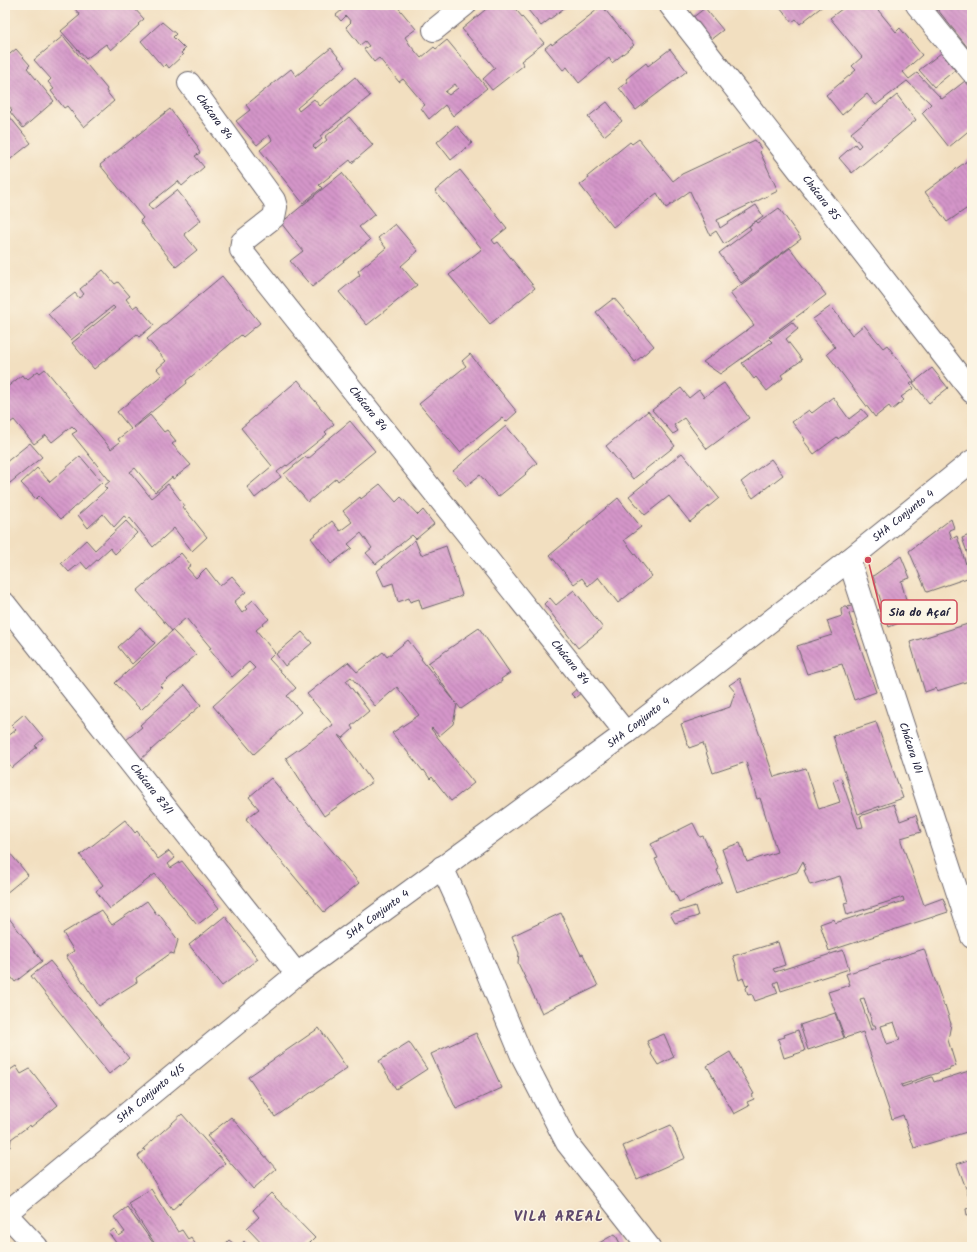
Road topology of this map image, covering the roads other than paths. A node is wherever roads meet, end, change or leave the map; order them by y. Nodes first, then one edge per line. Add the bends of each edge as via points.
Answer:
1 (465, 5) edge
2 (670, 5) edge
3 (917, 5) edge
4 (434, 30) dead end
5 (972, 72) edge
6 (189, 83) dead end
7 (972, 392) edge
8 (972, 461) edge
9 (849, 560) junction
10 (5, 604) edge
11 (626, 732) junction
12 (442, 867) junction
13 (972, 936) edge
14 (297, 974) junction
15 (5, 1214) edge
16 (37, 1247) edge
17 (649, 1247) edge

1 - 4 street
2 - 7 street, Chácara 85
3 - 5 street
6 - 11 street, Chácara 84 via 274,200 274,216 242,242 241,250
8 - 9 street, SHA Conjunto 4
9 - 11 street, SHA Conjunto 4
9 - 13 street, Chácara 101
10 - 14 street, Chácara 83/1
11 - 12 street, SHA Conjunto 4
12 - 14 street, SHA Conjunto 4
12 - 17 street via 522,1056 567,1143
14 - 15 street, SHA Conjunto 4/5
15 - 16 street

